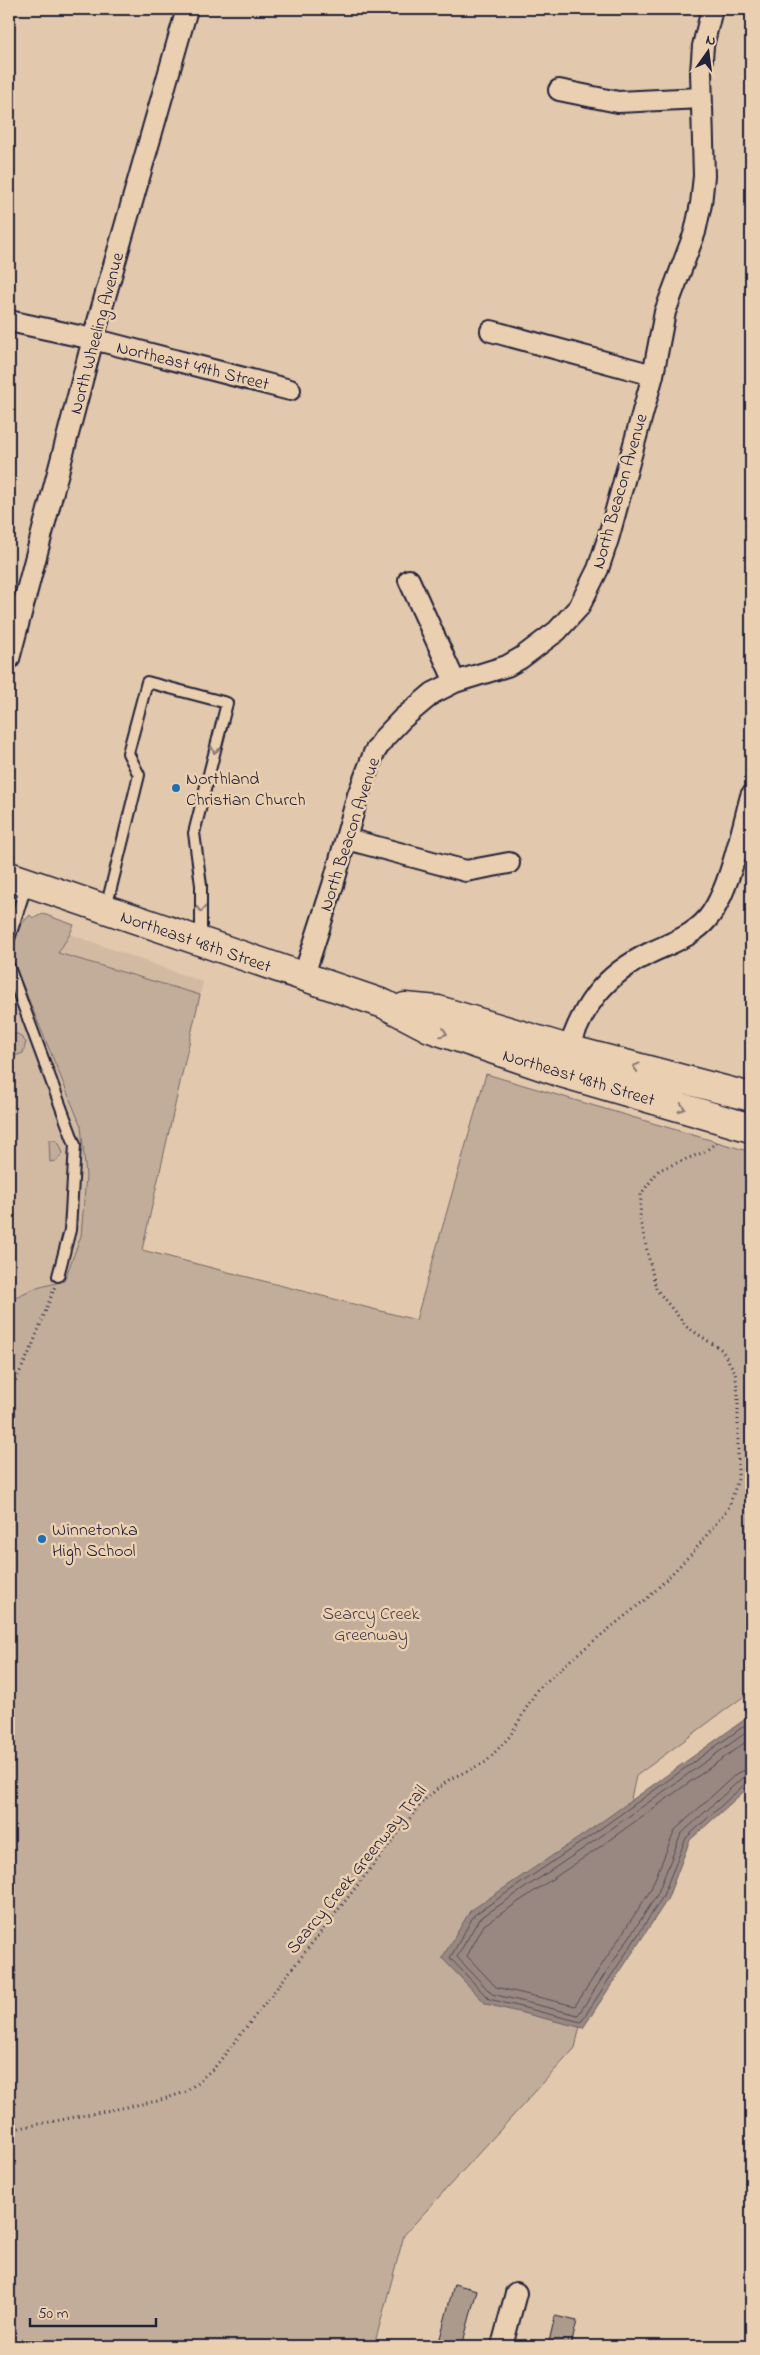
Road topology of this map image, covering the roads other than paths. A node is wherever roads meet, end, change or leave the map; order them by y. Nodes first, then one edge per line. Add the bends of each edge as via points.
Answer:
1 (187, 9) edge
2 (712, 9) edge
3 (560, 90) dead end
4 (701, 98) junction
5 (9, 321) edge
6 (491, 331) dead end
7 (93, 339) junction
8 (653, 375) junction
9 (290, 390) dead end
10 (409, 580) dead end
11 (9, 659) edge
12 (455, 682) junction
13 (751, 796) edge
14 (347, 840) junction
15 (509, 863) dead end
16 (18, 879) edge
17 (106, 909) junction
18 (9, 939) edge
19 (201, 942) junction
20 (9, 968) edge
21 (303, 978) junction
22 (565, 1061) junction
23 (751, 1097) edge
24 (751, 1128) edge
25 (58, 1276) road end
26 (516, 2293) dead end
27 (502, 2346) edge

1 - 7 street, North Wheeling Avenue
2 - 4 street, North Beacon Avenue via 703,46
3 - 4 street via 618,102
4 - 8 street, North Beacon Avenue via 704,176 701,204 695,232 665,312
5 - 7 street, Northeast 49th Street
6 - 8 street
7 - 9 street, Northeast 49th Street
7 - 11 street, North Wheeling Avenue
8 - 12 street, North Beacon Avenue via 608,539 579,607 557,631 521,658 488,673
10 - 12 street
12 - 14 street, North Beacon Avenue via 433,693 384,738 374,753 358,795
13 - 22 street via 724,889 708,919 692,934 642,957 605,982 580,1019
14 - 15 street via 466,871
14 - 21 street, North Beacon Avenue
16 - 17 street, Northeast 48th Street
16 - 18 lane
17 - 19 street, Northeast 48th Street
17 -> 19 lane via 140,775 128,753 147,682 227,703 194,832 201,885
19 - 21 street, Northeast 48th Street
20 - 25 lane via 75,1145 70,1230
21 - 22 street, Northeast 48th Street via 384,1004 438,1010
23 -> 22 street, Northeast 48th Street
22 -> 24 street, Northeast 48th Street
26 - 27 street

